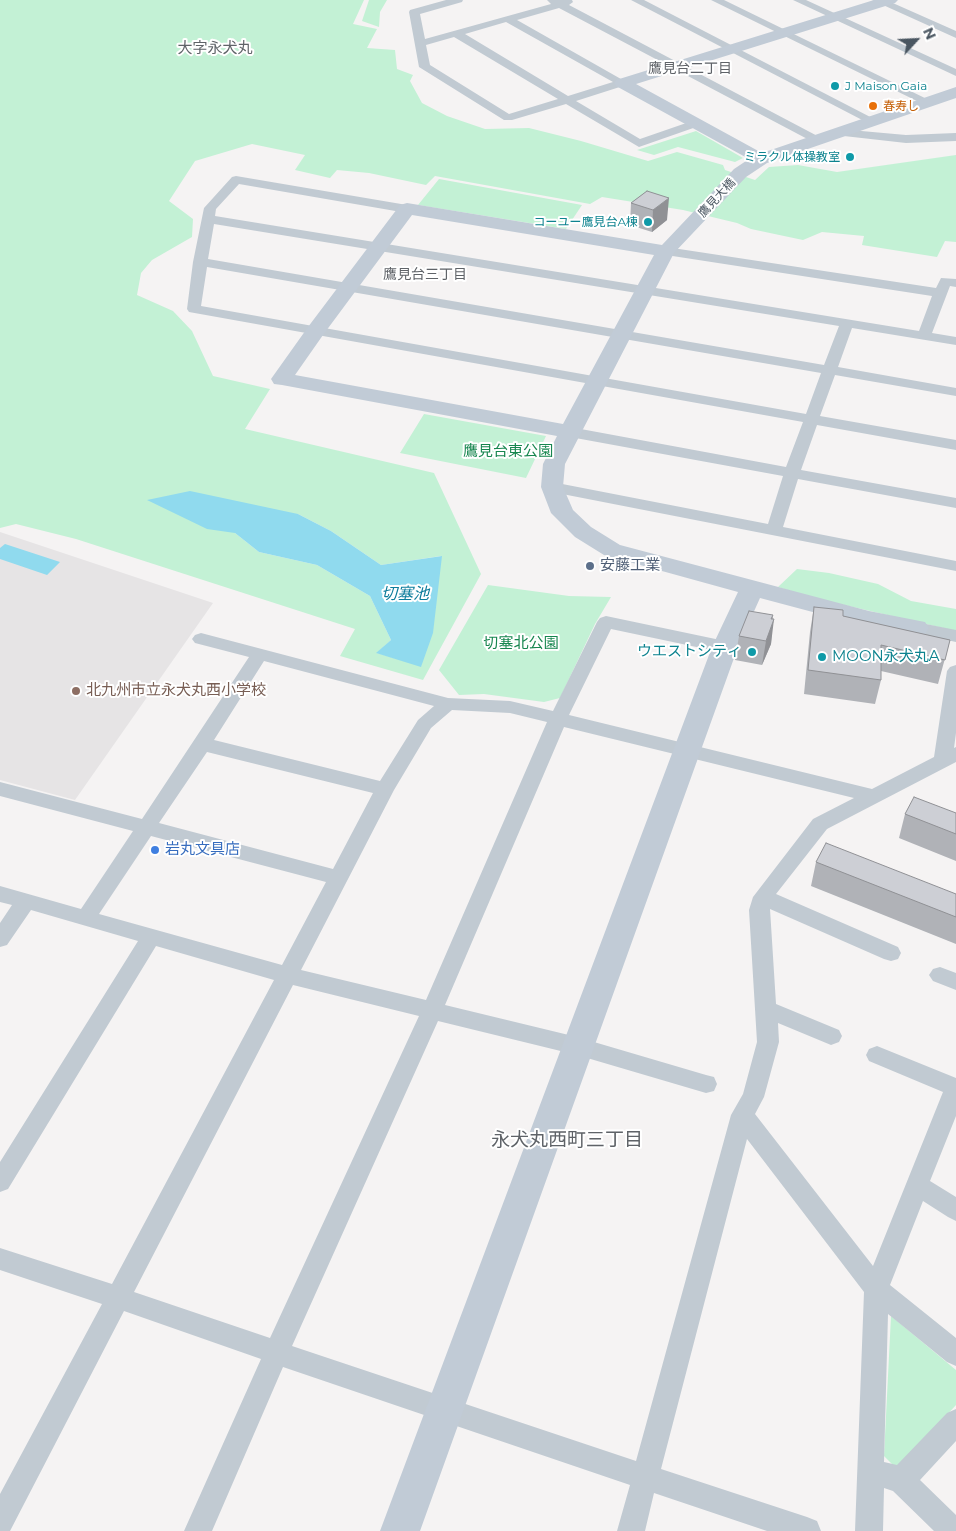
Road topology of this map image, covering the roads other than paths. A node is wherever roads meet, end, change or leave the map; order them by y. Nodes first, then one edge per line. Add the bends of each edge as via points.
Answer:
1 (458, 0) edge
2 (576, 0) edge
3 (636, 0) edge
4 (716, 0) edge
5 (798, 0) edge
6 (883, 1) edge
7 (556, 2) edge
8 (834, 17) junction
9 (508, 19) junction
10 (783, 33) junction
11 (455, 34) junction
12 (956, 35) edge
13 (421, 43) junction
14 (731, 49) junction
15 (676, 66) junction
16 (956, 73) edge
17 (622, 83) junction
18 (956, 92) edge
19 (565, 100) junction
20 (927, 102) junction
21 (872, 121) junction
22 (695, 124) junction
23 (840, 133) junction
24 (956, 138) edge
25 (819, 140) junction
26 (761, 160) junction
27 (407, 209) junction
28 (208, 219) junction
29 (378, 247) junction
30 (666, 251) junction
31 (200, 262) junction
32 (956, 283) edge
33 (348, 287) junction
34 (644, 292) junction
35 (940, 293) junction
36 (846, 325) junction
37 (315, 331) junction
38 (620, 335) junction
39 (924, 336) junction
40 (956, 341) edge
41 (830, 370) junction
42 (597, 382) junction
43 (956, 392) edge
44 (811, 419) junction
45 (570, 432) junction
46 (956, 446) edge
47 (792, 472) junction
48 (552, 487) junction
49 (956, 502) edge
50 (774, 531) junction
51 (956, 566) edge
52 (752, 588) junction
53 (916, 628) joint
54 (956, 636) edge
55 (201, 639) dead end
56 (725, 647) junction
57 (260, 654) junction
58 (956, 671) edge
59 (448, 704) junction
60 (558, 719) junction
61 (202, 744) junction
62 (687, 751) junction
63 (950, 756) edge
64 (0, 789) edge
65 (385, 789) junction
66 (872, 796) junction
67 (145, 828) junction
68 (340, 878) junction
69 (0, 894) edge
70 (762, 896) junction
71 (26, 901) junction
72 (86, 917) junction
73 (151, 937) junction
74 (0, 939) edge
75 (891, 953) dead end
76 (287, 974) junction
77 (766, 1009) junction
78 (432, 1010) junction
79 (831, 1036) dead end
80 (577, 1046) junction
81 (877, 1055) dead end
82 (706, 1084) dead end
83 (956, 1088) edge
84 (742, 1115) junction
85 (0, 1182) edge
86 (917, 1185) junction
87 (956, 1210) edge
88 (0, 1260) edge
89 (876, 1289) junction
90 (119, 1298) junction
91 (277, 1351) junction
92 (956, 1354) edge
93 (443, 1410) junction
94 (956, 1422) edge
95 (870, 1471) junction
96 (646, 1477) junction
97 (901, 1480) junction
98 (0, 1522) edge
99 (198, 1531) edge
100 (400, 1531) edge
101 (631, 1531) edge
102 (807, 1531) edge
103 (870, 1531) edge
104 (953, 1531) edge

1 - 13 street via 414,12
2 - 7 street
3 - 14 street
4 - 10 street
5 - 8 street
6 - 8 street
6 - 12 street
7 - 9 street
7 - 15 street
8 - 10 street
8 - 16 street
9 - 11 street
9 - 17 street
10 - 14 street
10 - 20 street
11 - 13 street
11 - 19 street
13 - 19 street via 425,67 508,118
14 - 15 street
14 - 21 street
15 - 17 street
15 - 25 street
17 - 19 street
17 - 22 street
18 - 20 street, 鷹見大橋
19 - 22 street via 639,143
20 - 21 street, 鷹見大橋
21 - 23 street, 鷹見大橋
22 - 26 street
23 - 24 street via 906,139
23 - 25 street, 鷹見大橋
25 - 26 street, 鷹見大橋
26 - 30 street, 鷹見大橋 via 740,174
27 - 28 street via 236,180 210,208
27 - 29 street
27 - 30 street
28 - 29 street
28 - 31 street
29 - 33 street
29 - 34 street
30 - 34 street, 鷹見大橋
30 - 35 street
31 - 33 street
31 - 37 street via 194,309
32 - 35 street via 946,281
33 - 37 street
33 - 38 street
34 - 36 street
34 - 38 street, 鷹見大橋
35 - 39 street
36 - 39 street
36 - 41 street
37 - 42 street
37 - 45 street via 282,379
38 - 41 street
38 - 42 street, 鷹見大橋
39 - 40 street
41 - 43 street
41 - 44 street
42 - 44 street
42 - 45 street, 鷹見大橋
44 - 46 street
44 - 47 street
45 - 47 street
45 - 48 street, 鷹見大橋 via 554,464
47 - 49 street
47 - 50 street
48 - 50 street
48 - 52 street via 563,513 583,532 612,550
50 - 51 street
52 - 53 street
52 - 56 street
53 - 54 street
55 - 57 street
56 - 60 street via 606,622
56 - 62 street
57 - 59 street
57 - 61 street
58 - 63 street
59 - 60 street via 510,707
59 - 65 street via 424,724
60 - 62 street
60 - 78 street
61 - 65 street
61 - 67 street
62 - 66 street
62 - 80 street
63 - 66 street
64 - 67 street
65 - 68 street
66 - 70 street via 820,824
67 - 68 street
67 - 72 street
68 - 76 street
69 - 71 street
70 - 75 street
70 - 77 street via 759,910
71 - 72 street
71 - 74 street
72 - 73 street
73 - 76 street
73 - 85 street
76 - 78 street
76 - 90 street
77 - 79 street
77 - 84 street via 768,1042 753,1097
78 - 80 street
78 - 91 street
80 - 82 street
80 - 93 street
81 - 83 street
83 - 86 street
84 - 89 street
84 - 96 street
86 - 87 street
86 - 89 street
88 - 90 street
89 - 92 street
89 - 95 street
90 - 91 street
90 - 98 street
91 - 93 street
91 - 99 street
93 - 96 street
93 - 100 street
94 - 97 street
95 - 97 street
95 - 103 street
96 - 101 street
96 - 102 street
97 - 104 street

